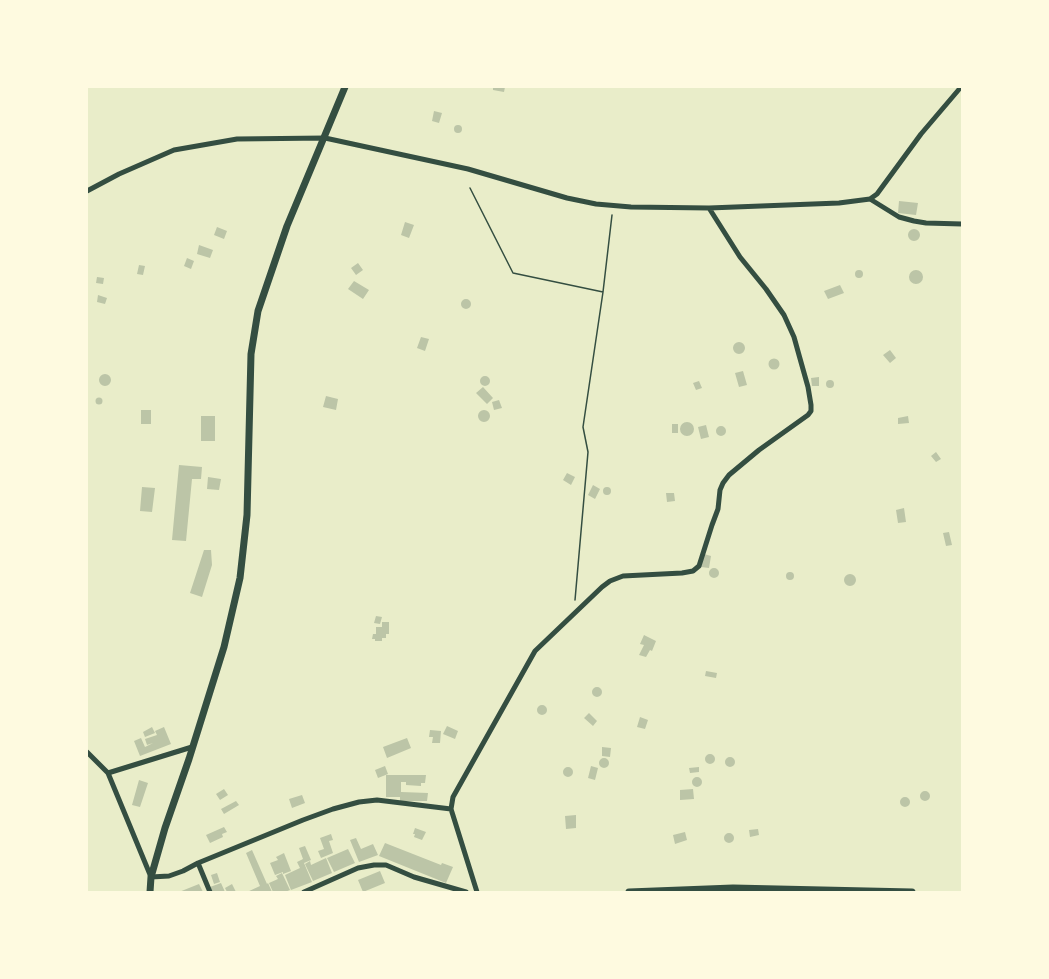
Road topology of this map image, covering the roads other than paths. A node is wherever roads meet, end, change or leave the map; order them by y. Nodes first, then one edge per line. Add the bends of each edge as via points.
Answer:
1 (345, 87) edge
2 (961, 87) edge
3 (325, 138) junction
4 (87, 191) edge
5 (870, 199) junction
6 (709, 208) junction
7 (962, 224) edge
8 (192, 747) junction
9 (87, 752) edge
10 (108, 773) junction
11 (451, 808) junction
12 (198, 862) junction
13 (152, 877) junction
14 (150, 892) edge
15 (210, 892) edge
16 (304, 892) edge
17 (466, 892) edge
18 (477, 892) edge
19 (629, 892) edge
20 (912, 892) edge

1 - 3 street
2 - 5 street
3 - 4 street via 237,139 174,150
3 - 6 street via 468,169 596,204
3 - 8 street via 287,226 258,311 251,354 247,515 240,578 224,647
5 - 6 street
5 - 7 street via 899,217
6 - 11 street via 784,315 794,337 811,411 723,483 699,566 693,572 623,576 610,581 535,651 457,787
8 - 10 street
8 - 13 street
9 - 10 street
10 - 13 street
11 - 12 street via 377,800 359,802
11 - 18 street
12 - 13 street via 169,876
12 - 15 street
13 - 14 street
16 - 17 street via 358,868 386,865
19 - 20 street via 733,888

